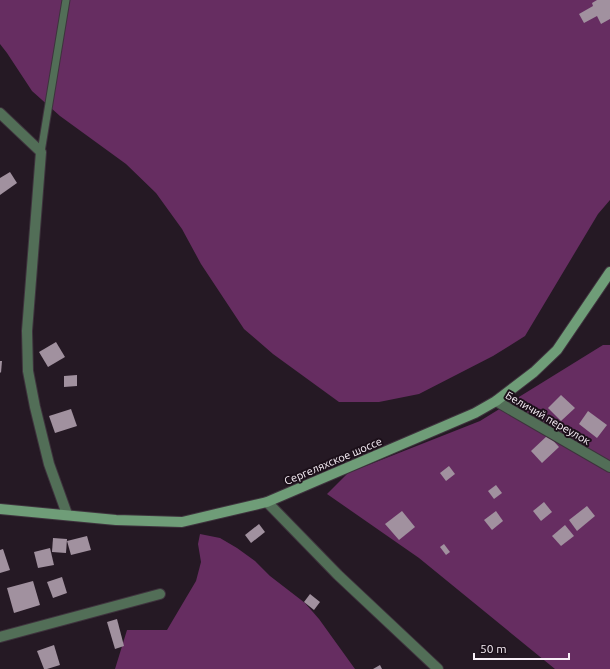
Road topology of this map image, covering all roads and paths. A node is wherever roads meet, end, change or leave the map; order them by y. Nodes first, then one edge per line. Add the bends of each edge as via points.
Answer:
1 (66, 0) edge
2 (0, 113) edge
3 (41, 152) junction
4 (610, 272) edge
5 (496, 401) junction
6 (610, 467) edge
7 (267, 502) junction
8 (0, 509) edge
9 (67, 514) junction
10 (160, 594) dead end
11 (0, 637) edge
12 (438, 669) edge

1 - 3 lane
2 - 3 street
3 - 9 street via 27,331 28,371 49,464
4 - 5 main road, Сергеляхское шоссе via 556,350 534,372
5 - 6 street, Беличий переулок
5 - 7 main road, Сергеляхское шоссе via 475,413
7 - 9 main road, Сергеляхское шоссе via 182,522 116,520
7 - 12 street via 338,575
8 - 9 main road, Сергеляхское шоссе
10 - 11 street

